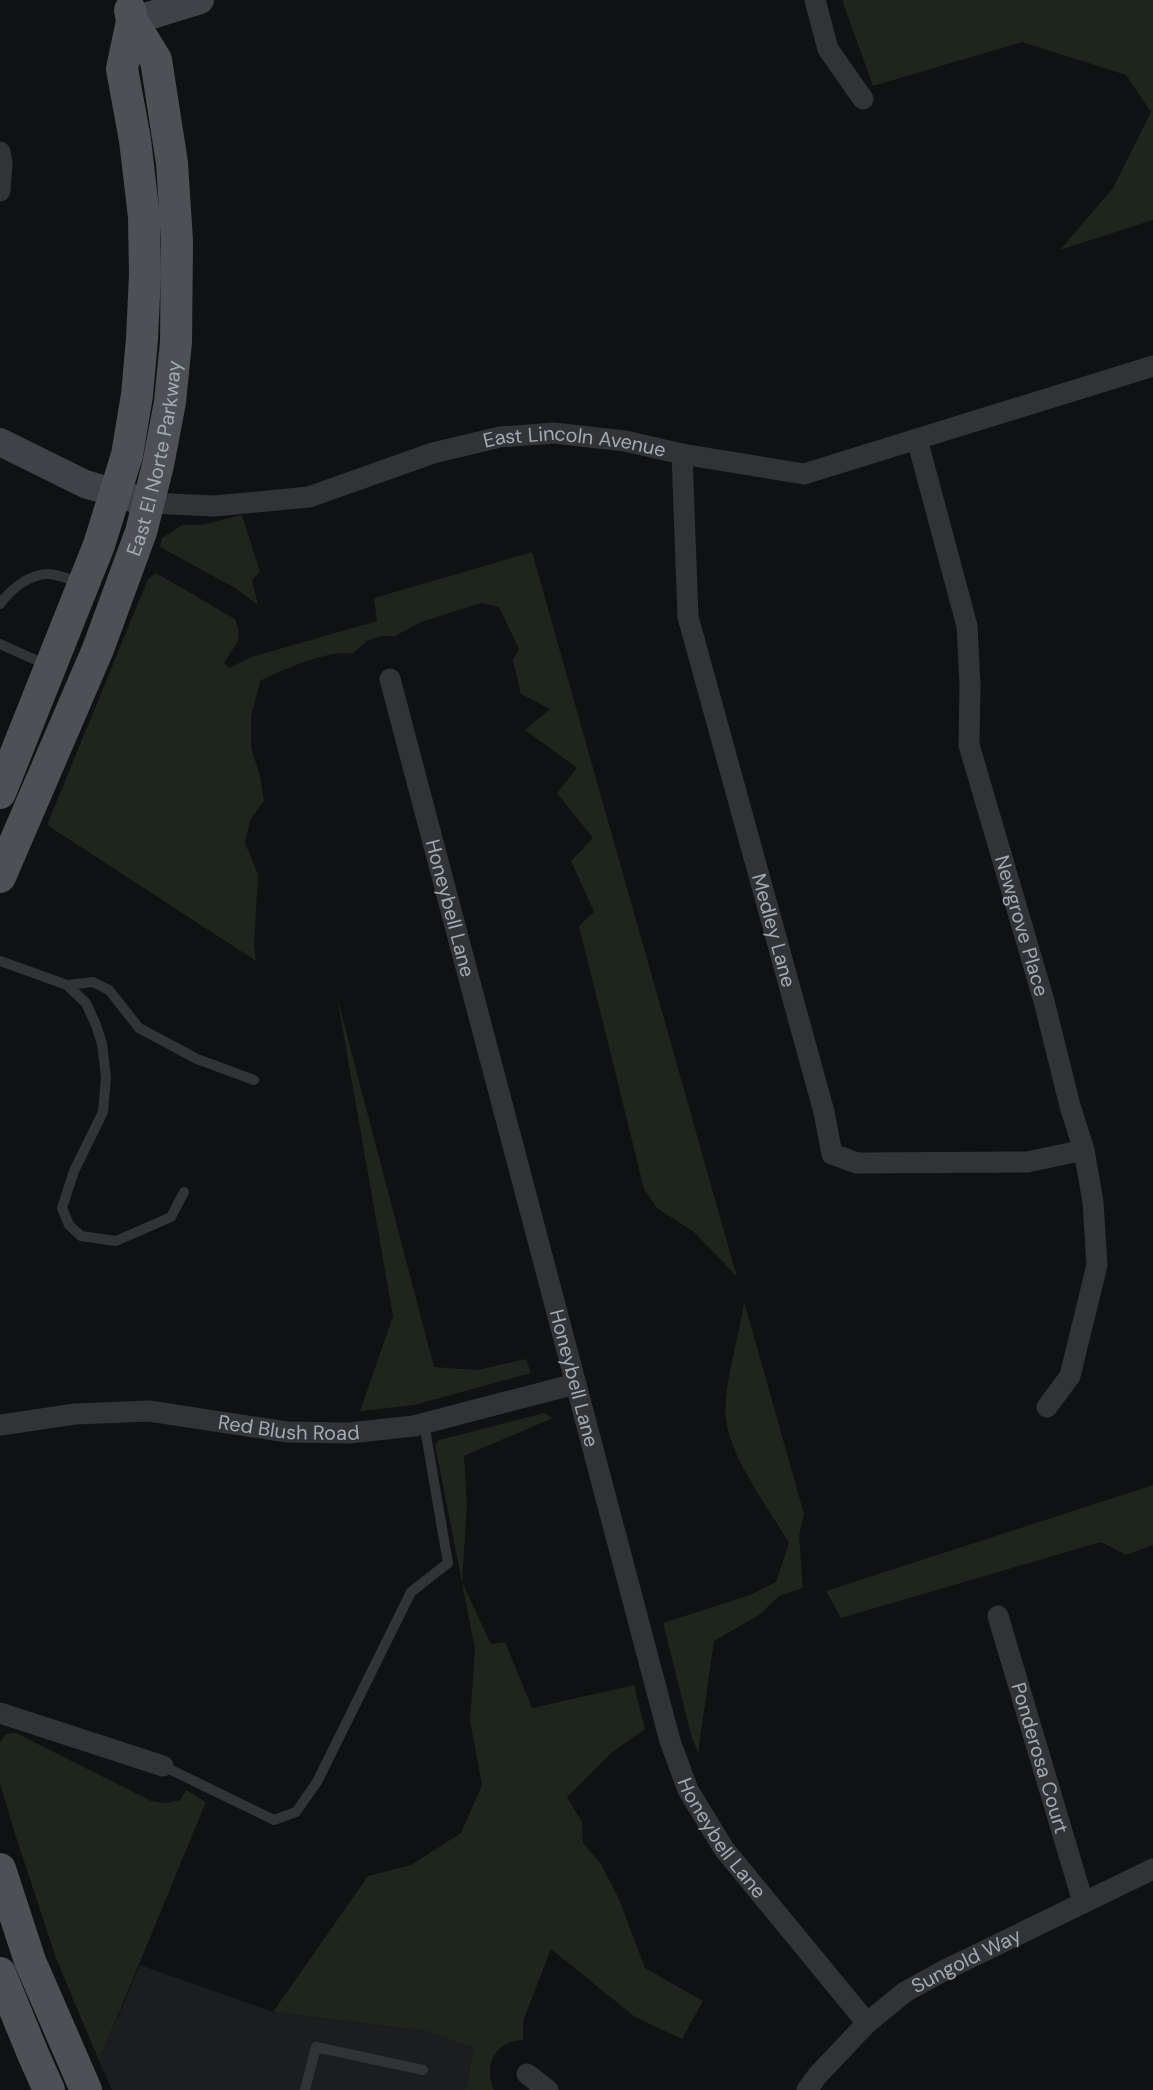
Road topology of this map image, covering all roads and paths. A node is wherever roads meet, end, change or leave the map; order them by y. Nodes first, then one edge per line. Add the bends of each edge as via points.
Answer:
1 (200, 0) edge
2 (815, 0) edge
3 (130, 10) edge
4 (863, 99) dead end
5 (0, 152) edge
6 (0, 191) edge
7 (1153, 366) edge
8 (917, 439) junction
9 (0, 442) edge
10 (682, 454) junction
11 (115, 493) junction
12 (149, 503) junction
13 (84, 584) junction
14 (0, 604) edge
15 (0, 644) edge
16 (51, 668) junction
17 (390, 679) dead end
18 (0, 793) edge
19 (0, 877) edge
20 (0, 961) edge
21 (66, 985) junction
22 (254, 1080) dead end
23 (1084, 1149) junction
24 (184, 1192) dead end
25 (575, 1384) junction
26 (1047, 1407) dead end
27 (424, 1423) junction
28 (0, 1425) edge
29 (998, 1616) dead end
30 (0, 1713) edge
31 (163, 1766) joint
32 (0, 1869) edge
33 (1153, 1869) edge
34 (1083, 1902) junction
35 (0, 1973) edge
36 (867, 2023) junction
37 (423, 2070) dead end
38 (527, 2074) dead end
39 (49, 2090) edge
40 (86, 2090) edge
41 (305, 2090) edge
42 (548, 2090) edge
43 (807, 2090) edge

1 - 3 main road
2 - 4 street via 828,49
3 - 11 main road, East El Norte Parkway via 122,69 144,217 144,286 137,395 127,455
3 - 12 main road, East El Norte Parkway via 156,60 172,163 177,241 176,342 170,402
5 - 6 street
7 - 8 street, East Lincoln Avenue
8 - 10 street, East Lincoln Avenue via 804,474
8 - 23 street, Newgrove Place via 967,626 969,745
9 - 11 main road, East Lincoln Avenue via 85,484
10 - 12 street, East Lincoln Avenue via 625,441 554,434 500,437 433,453 309,497 215,506
10 - 23 street, Medley Lane via 688,617 821,1100 832,1155 857,1163 1027,1162
11 - 12 main road, East Lincoln Avenue
11 - 13 main road, East El Norte Parkway
12 - 19 main road, East El Norte Parkway via 98,649
13 - 14 lane via 49,574 35,576 22,582
13 - 16 main road, East El Norte Parkway
15 - 16 lane
16 - 18 main road, East El Norte Parkway
17 - 25 street, Honeybell Lane
20 - 21 lane
21 - 22 lane via 93,982 109,990 139,1028 197,1059
21 - 24 lane via 86,1003 96,1025 106,1077 103,1112 74,1171 62,1208 69,1225 81,1236 116,1242 171,1217
23 - 26 street, Newgrove Place via 1093,1202 1097,1265 1070,1376
25 - 27 street, Red Blush Road
25 - 36 street, Honeybell Lane via 670,1741 688,1790 723,1849
27 - 28 street, Red Blush Road via 349,1433 287,1432 149,1411 75,1414
27 - 31 lane via 448,1563 411,1592 317,1782 296,1812 274,1820
29 - 34 street, Ponderosa Court
30 - 31 street
32 - 40 main road via 30,1961
33 - 34 street, Sungold Way
34 - 36 street, Sungold Way via 905,1992
35 - 39 main road
36 - 43 street, Sungold Way
37 - 41 lane via 316,2047
38 - 42 street

